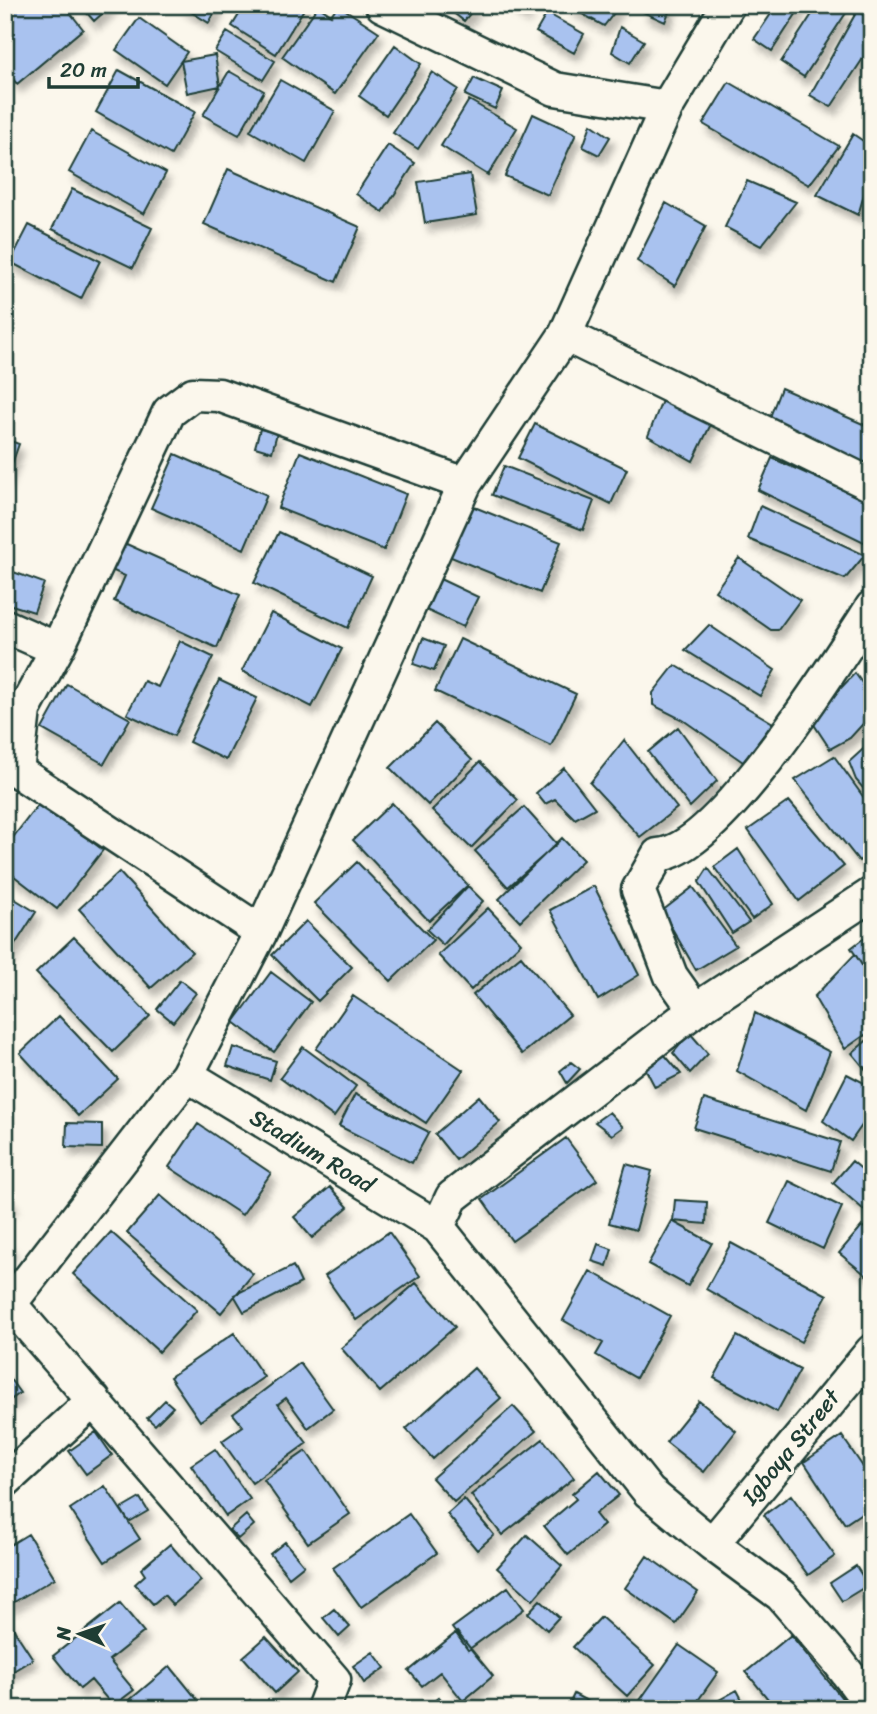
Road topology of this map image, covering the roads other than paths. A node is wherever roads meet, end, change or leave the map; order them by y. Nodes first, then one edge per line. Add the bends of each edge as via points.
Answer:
1 (382, 5) edge
2 (728, 5) edge
3 (667, 107) junction
4 (565, 335) junction
5 (465, 484) junction
6 (872, 485) edge
7 (872, 607) edge
8 (5, 626) edge
9 (57, 649) junction
10 (872, 894) edge
11 (261, 932) junction
12 (695, 1010) junction
13 (187, 1074) junction
14 (438, 1227) junction
15 (8, 1304) edge
16 (872, 1351) edge
17 (94, 1399) junction
18 (5, 1481) edge
19 (712, 1544) junction
20 (872, 1706) edge
21 (323, 1709) edge

1 - 3 street via 555,89
2 - 3 street
3 - 4 street
4 - 5 street
4 - 6 street
5 - 9 street via 219,395 193,394 169,412
5 - 11 street
7 - 12 street via 827,677 729,808 671,853 658,855 638,890 671,976
8 - 9 street
9 - 11 street via 24,710 17,771
10 - 12 street
11 - 13 street
12 - 14 street via 452,1197
13 - 14 street, Stadium Road
13 - 15 street
14 - 19 street via 649,1492
15 - 17 street
16 - 19 street, Igboya Street
17 - 18 street
17 - 21 street via 334,1681
19 - 20 street via 782,1595

